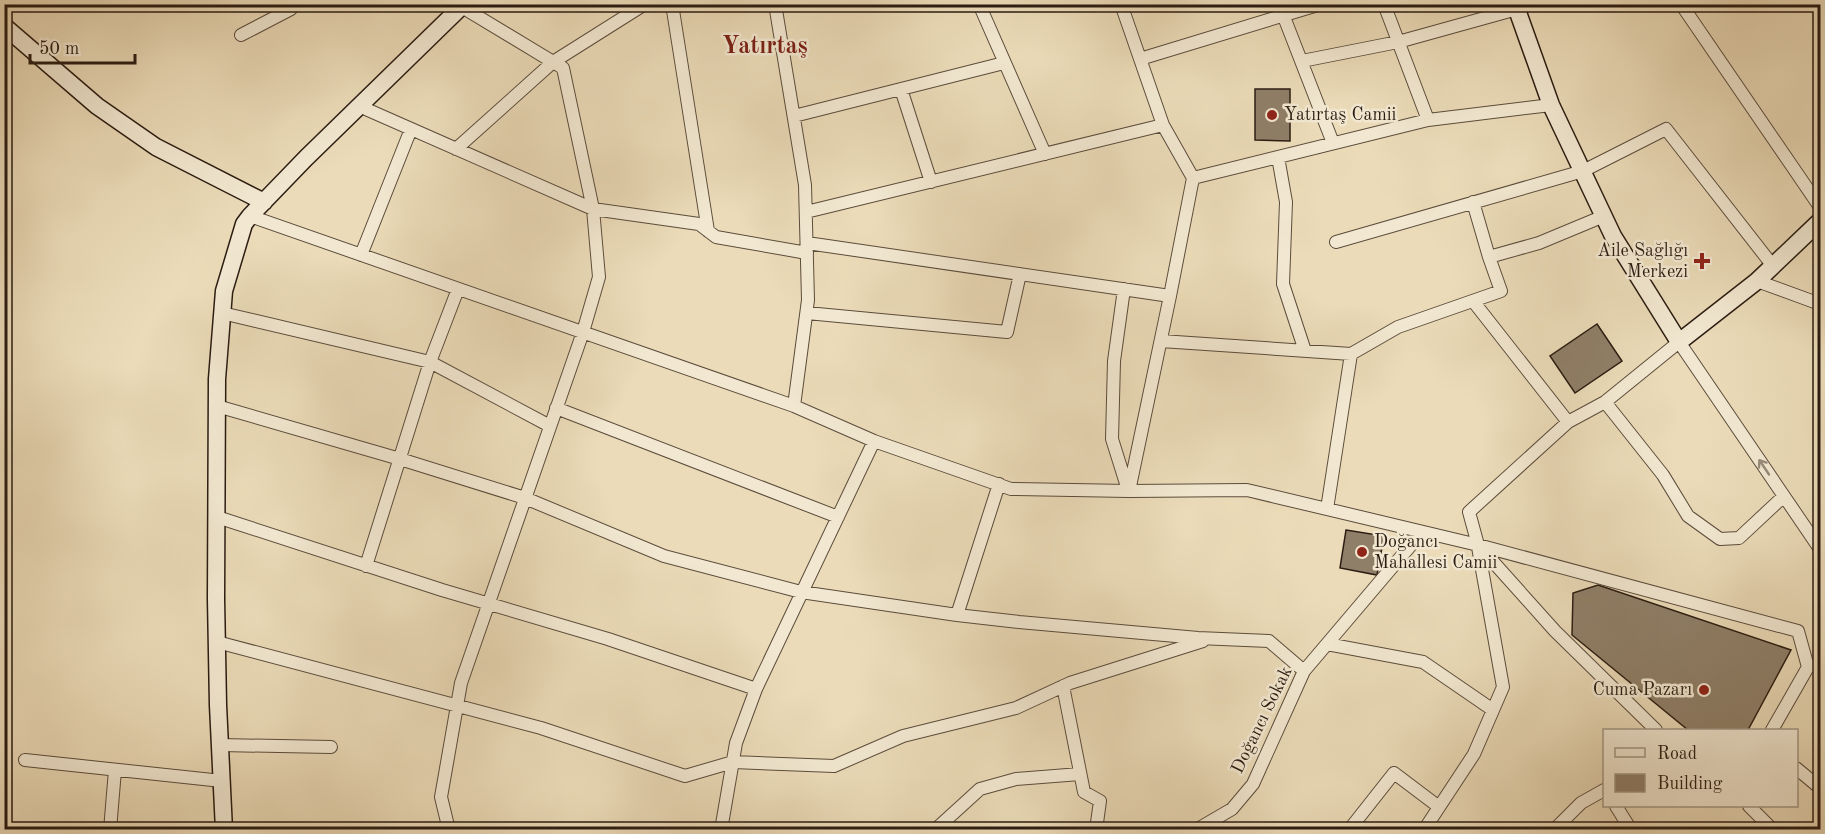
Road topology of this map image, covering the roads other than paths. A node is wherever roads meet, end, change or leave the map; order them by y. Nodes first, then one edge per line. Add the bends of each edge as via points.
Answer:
1 (294, 4) edge
2 (645, 4) edge
3 (672, 4) edge
4 (775, 4) edge
5 (979, 4) edge
6 (1121, 4) edge
7 (1321, 4) edge
8 (1384, 4) edge
9 (1681, 4) edge
10 (460, 6) edge
11 (1516, 7) edge
12 (1284, 17) junction
13 (4, 26) edge
14 (241, 35) dead end
15 (1398, 42) junction
16 (1140, 59) junction
17 (1302, 61) junction
18 (553, 62) junction
19 (1004, 63) junction
20 (901, 89) junction
21 (1551, 105) junction
22 (359, 106) junction
23 (794, 116) junction
24 (1428, 120) junction
25 (1163, 125) junction
26 (411, 129) junction
27 (1333, 143) junction
28 (456, 149) junction
29 (1045, 154) junction
30 (1278, 157) junction
31 (1582, 171) junction
32 (1192, 178) junction
33 (931, 182) junction
34 (264, 202) junction
35 (1473, 202) junction
36 (1821, 207) edge
37 (593, 209) junction
38 (806, 212) junction
39 (250, 216) junction
40 (1604, 216) junction
41 (1821, 221) edge
42 (708, 231) junction
43 (1336, 242) dead end
44 (807, 248) junction
45 (361, 255) junction
46 (1489, 257) junction
47 (1773, 266) junction
48 (1020, 274) junction
49 (1757, 281) junction
50 (459, 289) junction
51 (1124, 289) junction
52 (1170, 296) junction
53 (1473, 301) junction
54 (1821, 304) edge
55 (222, 313) junction
56 (807, 313) junction
57 (583, 332) junction
58 (1161, 341) junction
59 (1679, 342) junction
60 (1305, 351) junction
61 (1351, 354) junction
62 (430, 362) junction
63 (1605, 402) junction
64 (217, 406) junction
65 (794, 406) junction
66 (556, 408) junction
67 (1568, 422) junction
68 (550, 426) junction
69 (874, 441) junction
70 (400, 459) junction
71 (999, 484) junction
72 (1129, 491) junction
73 (1784, 496) junction
74 (525, 498) junction
75 (1327, 509) junction
76 (217, 517) junction
77 (838, 517) junction
78 (1422, 532) junction
79 (1478, 545) junction
80 (1821, 549) edge
81 (366, 566) junction
82 (801, 592) junction
83 (489, 604) junction
84 (957, 615) junction
85 (1210, 639) junction
86 (217, 642) junction
87 (1327, 644) junction
88 (1814, 665) edge
89 (1304, 670) junction
90 (1063, 686) junction
91 (756, 689) junction
92 (457, 705) junction
93 (1493, 710) junction
94 (1655, 729) edge
95 (1773, 729) edge
96 (220, 745) junction
97 (331, 747) dead end
98 (25, 760) dead end
99 (733, 762) junction
100 (1798, 769) edge
101 (115, 770) junction
102 (1080, 774) junction
103 (222, 781) junction
104 (1821, 788) edge
105 (1603, 791) edge
106 (1439, 807) junction
107 (1617, 807) edge
108 (1750, 807) edge
109 (1196, 829) edge
110 (110, 830) edge
111 (224, 830) edge
112 (449, 830) edge
113 (721, 830) edge
114 (935, 830) edge
115 (1096, 830) edge
116 (1349, 830) edge
117 (1424, 830) edge
118 (1554, 830) edge
119 (1631, 830) edge
120 (1773, 830) edge

1 - 14 street
2 - 18 street
3 - 42 street
4 - 23 street
5 - 19 street
6 - 16 street
7 - 12 street
8 - 15 street
9 - 36 street
10 - 18 street
10 - 22 street
11 - 15 street
11 - 21 street
12 - 16 street
12 - 17 street
13 - 34 street via 97,106 156,147
15 - 17 street
15 - 24 street
16 - 25 street
17 - 27 street
18 - 28 street
18 - 37 street via 563,68
19 - 20 street
19 - 29 street
20 - 23 street
20 - 33 street
21 - 24 street
21 - 31 street
22 - 26 street
22 - 34 street
23 - 38 street
24 - 27 street
25 - 29 street
25 - 32 street
26 - 28 street
26 - 45 street
27 - 30 street
28 - 37 street
29 - 33 street
30 - 32 street
30 - 60 street via 1286,202 1283,284
31 - 35 street
31 - 40 street
31 - 47 street via 1666,129
32 - 52 street
33 - 38 street
34 - 39 street
35 - 43 street
35 - 46 street
37 - 42 street via 699,224
37 - 57 street via 598,277
38 - 44 street
39 - 45 street
39 - 55 street via 244,224 224,291
40 - 46 street via 1539,243
40 - 59 street
41 - 47 street
42 - 44 street via 716,237
44 - 48 street
44 - 56 street
45 - 50 street
46 - 53 street via 1501,291
47 - 49 street
48 - 51 street
48 - 56 street via 1007,332
49 - 54 street
49 - 59 street
50 - 57 street
50 - 62 street
51 - 52 street
51 - 72 street via 1114,361 1112,439
52 - 58 street
53 - 61 street via 1398,327
53 - 67 street
55 - 62 street
55 - 64 street
56 - 65 street
57 - 65 street
57 - 66 street
58 - 60 street
58 - 72 street
59 - 63 street
73 -> 59 street
60 - 61 street
61 - 75 street
62 - 68 street
62 - 70 street
63 - 67 street
63 - 73 street via 1663,476 1688,516 1720,539 1739,538
64 - 70 street
64 - 76 street
65 - 69 street
66 - 68 street
66 - 77 street
67 - 79 street via 1469,512
68 - 74 street
69 - 71 street
69 - 77 street
70 - 74 street
70 - 81 street
71 - 72 street via 1011,489
71 - 84 street
72 - 75 street via 1247,490
73 - 80 street
74 - 82 street via 664,556
74 - 83 street
75 - 78 street
76 - 81 street
76 - 86 street
77 - 82 street
78 - 79 street
78 - 87 street, Doğancı Sokak
79 - 88 street via 1798,631
79 - 93 street via 1503,687
79 - 94 street via 1554,630
81 - 83 street
82 - 84 street
82 - 91 street
83 - 91 street
83 - 92 street
84 - 85 street
85 - 89 street via 1269,641
85 - 90 street
86 - 92 street
86 - 96 street
87 - 89 street, Doğancı Sokak
87 - 93 street via 1423,662
88 - 95 street
89 - 109 street, Doğancı Sokak via 1253,784 1232,809
90 - 99 street via 1016,708 903,736 834,766
90 - 102 street
91 - 99 street
92 - 99 street via 541,728 685,776
92 - 112 street via 441,797
93 - 106 street via 1474,754
96 - 97 street
96 - 103 street
98 - 101 street
99 - 113 street
100 - 104 street
101 - 103 street
101 - 110 street
102 - 114 street via 1016,779 980,789
102 - 115 street via 1083,792 1100,801
103 - 111 street
105 - 118 street via 1581,803
106 - 116 street via 1394,772
106 - 117 street
107 - 119 street
108 - 120 street

